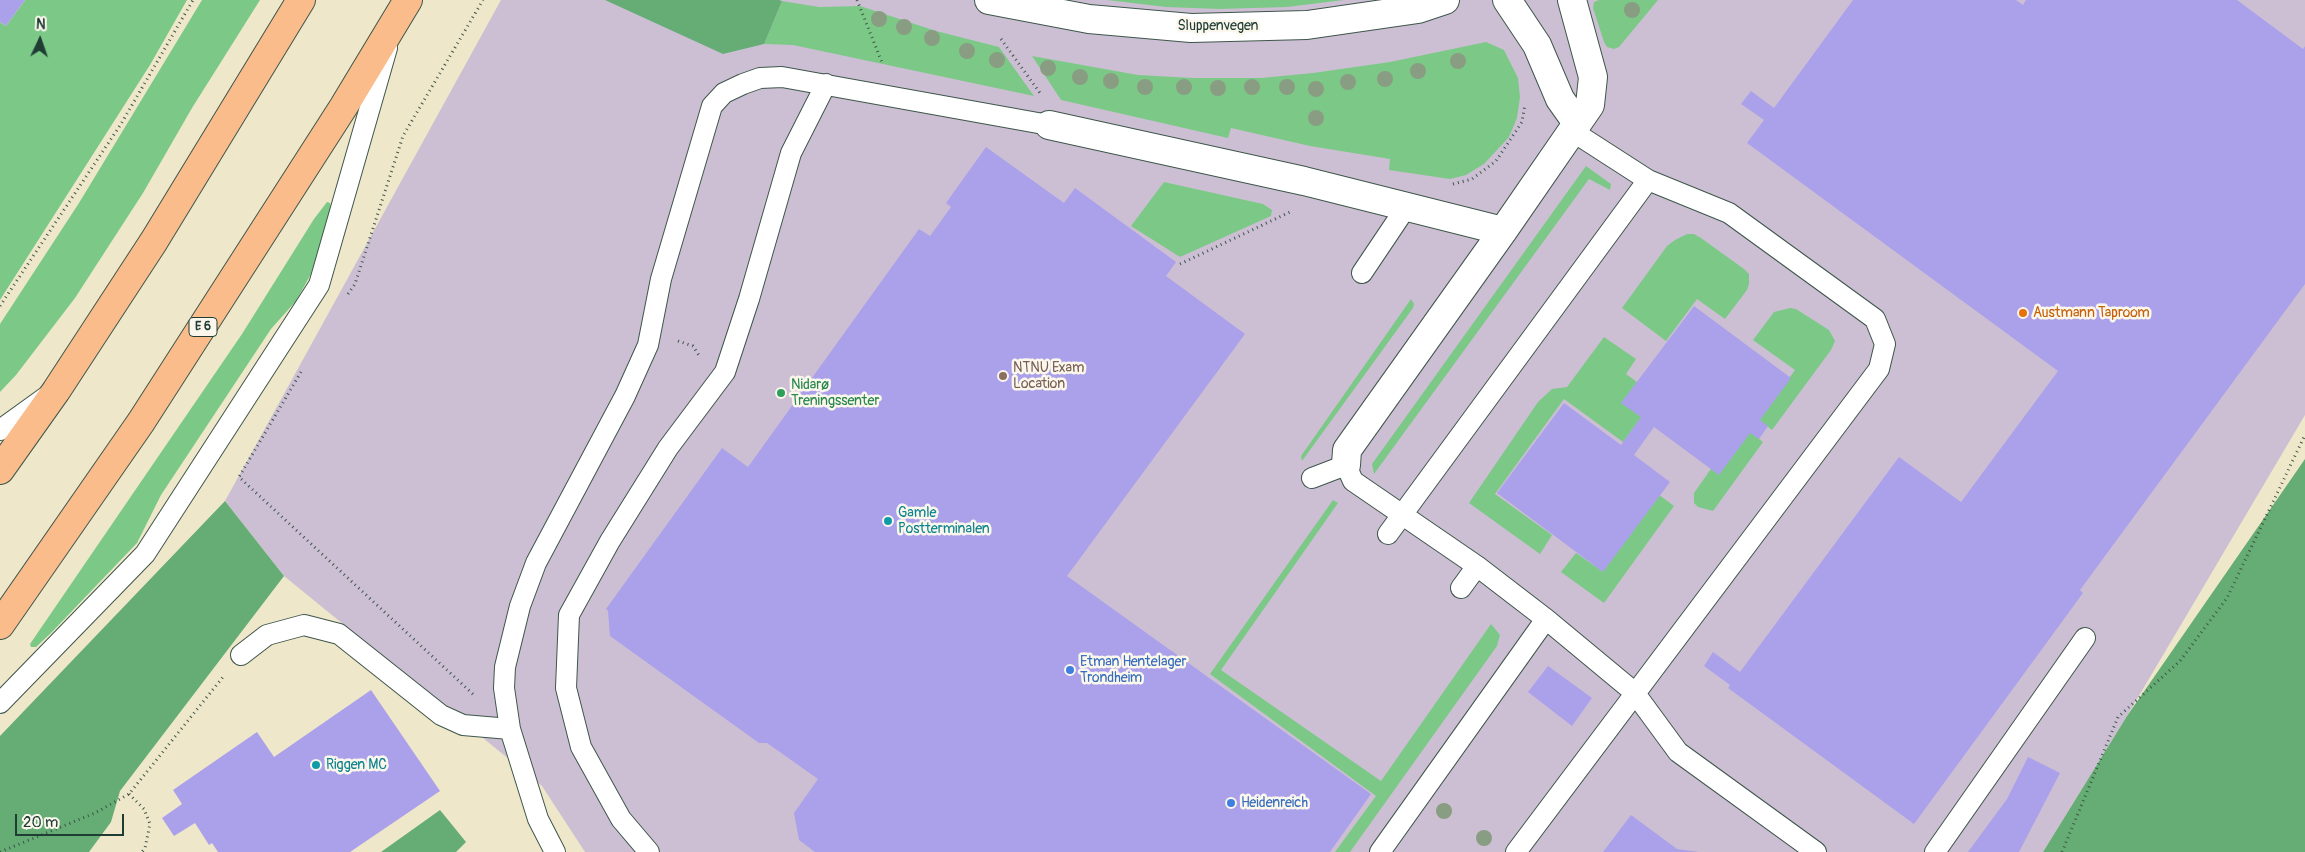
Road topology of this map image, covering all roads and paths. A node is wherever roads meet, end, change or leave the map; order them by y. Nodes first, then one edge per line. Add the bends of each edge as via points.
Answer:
1 (192, 0) edge
2 (301, 0) edge
3 (483, 0) edge
4 (857, 0) edge
5 (989, 0) edge
6 (1445, 0) edge
7 (1507, 0) edge
8 (1572, 0) edge
9 (401, 11) edge
10 (1001, 39) dead end
11 (885, 71) dead end
12 (826, 84) junction
13 (1042, 95) dead end
14 (1050, 125) joint
15 (1575, 127) junction
16 (1648, 180) junction
17 (1304, 181) junction
18 (1407, 206) junction
19 (1503, 231) junction
20 (1180, 264) dead end
21 (1362, 273) dead end
22 (345, 299) dead end
23 (0, 306) edge
24 (301, 371) dead end
25 (56, 390) junction
26 (0, 430) edge
27 (2305, 435) edge
28 (1346, 465) junction
29 (0, 470) edge
30 (1312, 478) dead end
31 (1402, 516) junction
32 (1388, 534) dead end
33 (1477, 566) junction
34 (1461, 588) dead end
35 (1546, 619) junction
36 (0, 625) edge
37 (2085, 638) dead end
38 (241, 655) joint
39 (1634, 692) junction
40 (0, 703) edge
41 (510, 729) junction
42 (129, 794) junction
43 (0, 852) edge
44 (142, 852) edge
45 (555, 852) edge
46 (649, 852) edge
47 (1380, 852) edge
48 (1516, 852) edge
49 (1816, 852) edge
50 (1935, 852) edge
51 (2062, 852) edge

1 - 23 path via 121,124
2 - 25 highway via 154,241
3 - 22 path via 403,136 355,284
4 - 11 path
5 - 6 street, Sluppenvegen via 1089,19 1191,28 1307,26 1418,9
7 - 15 street via 1537,46
8 - 15 street via 1593,77 1590,105
9 - 36 highway, E 6 via 142,422
9 - 40 lane via 320,285 145,554
10 - 13 path
12 - 14 lane
12 - 41 lane via 782,77 760,78 724,93 712,106 662,279 648,345 625,396 536,563 520,606 505,667 504,688
12 - 46 lane via 791,154 725,372 668,448 610,541 569,616 566,688 581,748 621,819
14 - 17 street
15 - 16 lane
15 - 19 street
16 - 31 lane
16 - 39 lane via 1729,213 1875,319 1885,344 1879,369
17 - 18 street
17 - 20 path via 1290,212
18 - 19 street
18 - 21 lane
19 - 28 street via 1347,450
24 - 41 path via 239,477
25 - 26 lane
25 - 29 highway
27 - 51 path via 2227,598 2180,661 2118,717
28 - 30 lane
28 - 31 lane via 1352,482
31 - 32 lane
31 - 33 lane
33 - 34 lane
33 - 35 lane
35 - 39 lane
35 - 47 lane
37 - 50 lane
38 - 41 lane via 267,635 304,625 339,634 441,715 463,725
38 - 42 path
39 - 48 lane
39 - 49 lane via 1678,752
41 - 45 lane via 538,819
42 - 43 path via 96,814
42 - 44 path via 144,809 150,824

